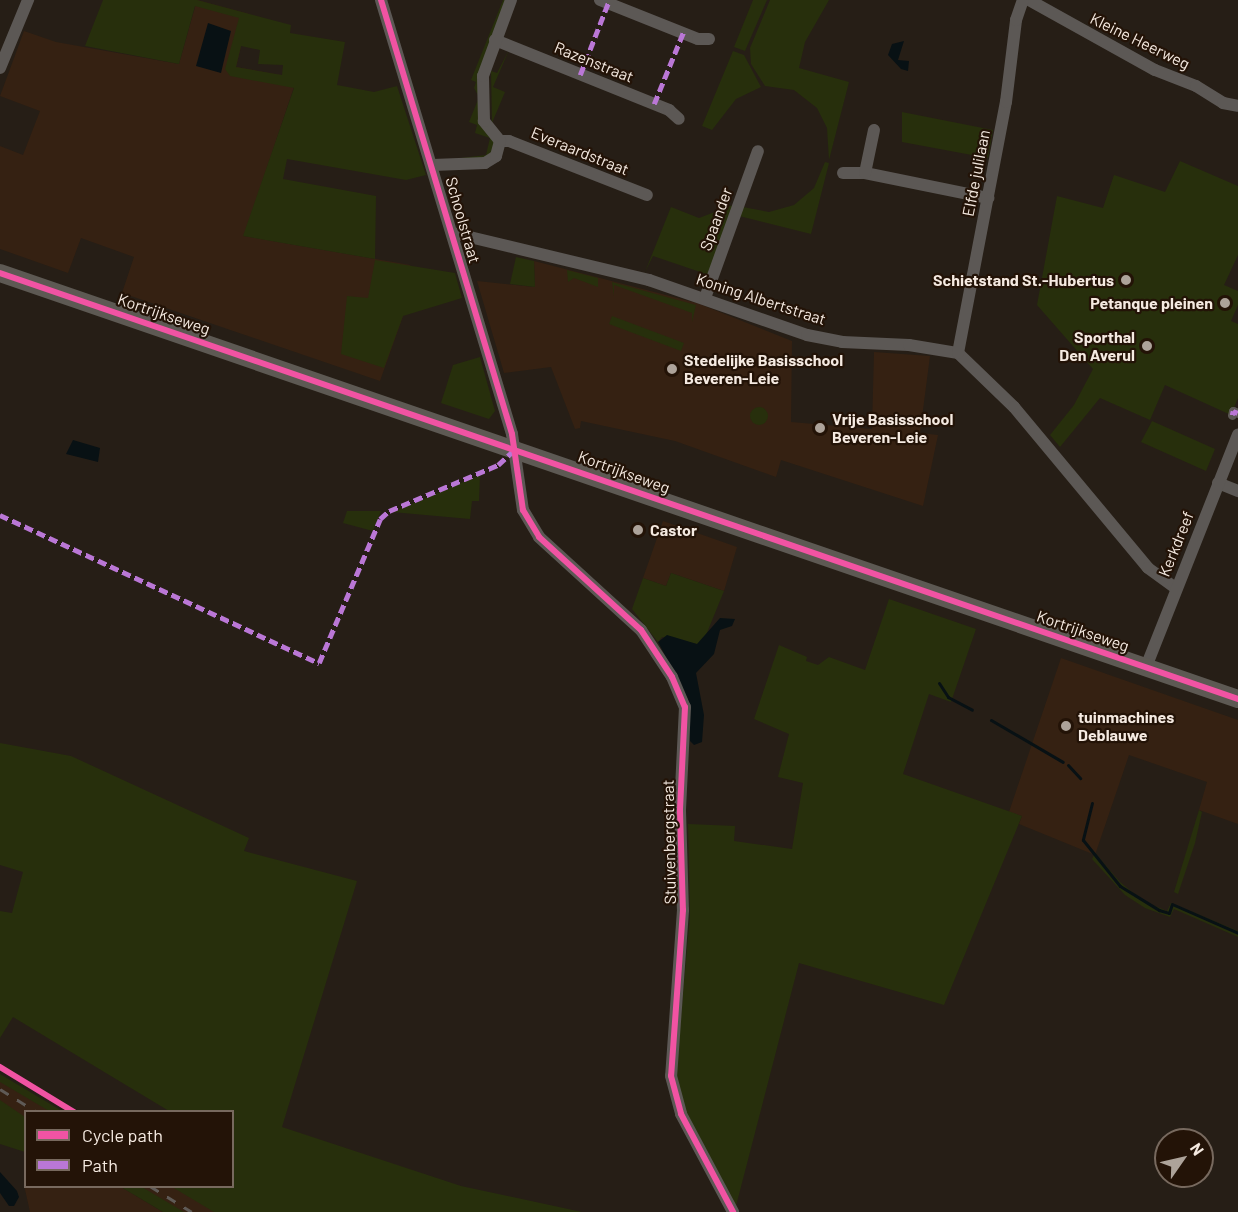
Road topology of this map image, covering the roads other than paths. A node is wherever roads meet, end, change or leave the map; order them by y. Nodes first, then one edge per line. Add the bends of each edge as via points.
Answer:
1 (28, 0) edge
2 (381, 0) edge
3 (512, 0) edge
4 (600, 0) edge
5 (1023, 0) edge
6 (1029, 0) edge
7 (709, 39) dead end
8 (495, 40) junction
9 (0, 68) edge
10 (1238, 106) edge
11 (679, 119) dead end
12 (874, 130) dead end
13 (500, 141) junction
14 (758, 151) dead end
15 (433, 165) junction
16 (865, 172) junction
17 (843, 173) dead end
18 (647, 195) dead end
19 (988, 198) junction
20 (453, 232) junction
21 (0, 273) edge
22 (705, 298) junction
23 (958, 353) junction
24 (1238, 435) edge
25 (516, 448) junction
26 (1218, 483) junction
27 (1238, 491) edge
28 (1176, 588) junction
29 (1146, 667) junction
30 (1238, 699) edge
31 (733, 1212) edge

1 - 9 street
2 - 15 street, Schoolstraat
3 - 8 street
4 - 7 street via 698,39
5 - 19 street, Elfde julilaan via 1016,20
6 - 10 street, Kleine Heerweg via 1155,70 1196,86 1223,103
8 - 11 street, Razenstraat via 669,110
8 - 13 street via 484,70 483,116
12 - 16 street
13 - 15 street via 496,156 489,163
13 - 18 street, Everaardstraat via 509,141
14 - 22 street, Spaander
15 - 20 street, Schoolstraat
16 - 17 street
16 - 19 street
19 - 23 street, Elfde julilaan
20 - 22 street, Koning Albertstraat via 649,280
20 - 25 street, Schoolstraat
21 - 25 main road, Kortrijkseweg
22 - 23 street, Koning Albertstraat via 807,335
23 - 28 street via 1014,407 1148,567
24 - 26 street, Kerkdreef
25 - 29 main road, Kortrijkseweg
25 - 31 street, Stuivenbergstraat via 523,510 533,529 633,620 672,677 685,707 680,811 683,910 671,1076 681,1114
26 - 27 street
26 - 28 street, Kerkdreef
28 - 29 street, Kerkdreef
29 - 30 main road, Kortrijkseweg

